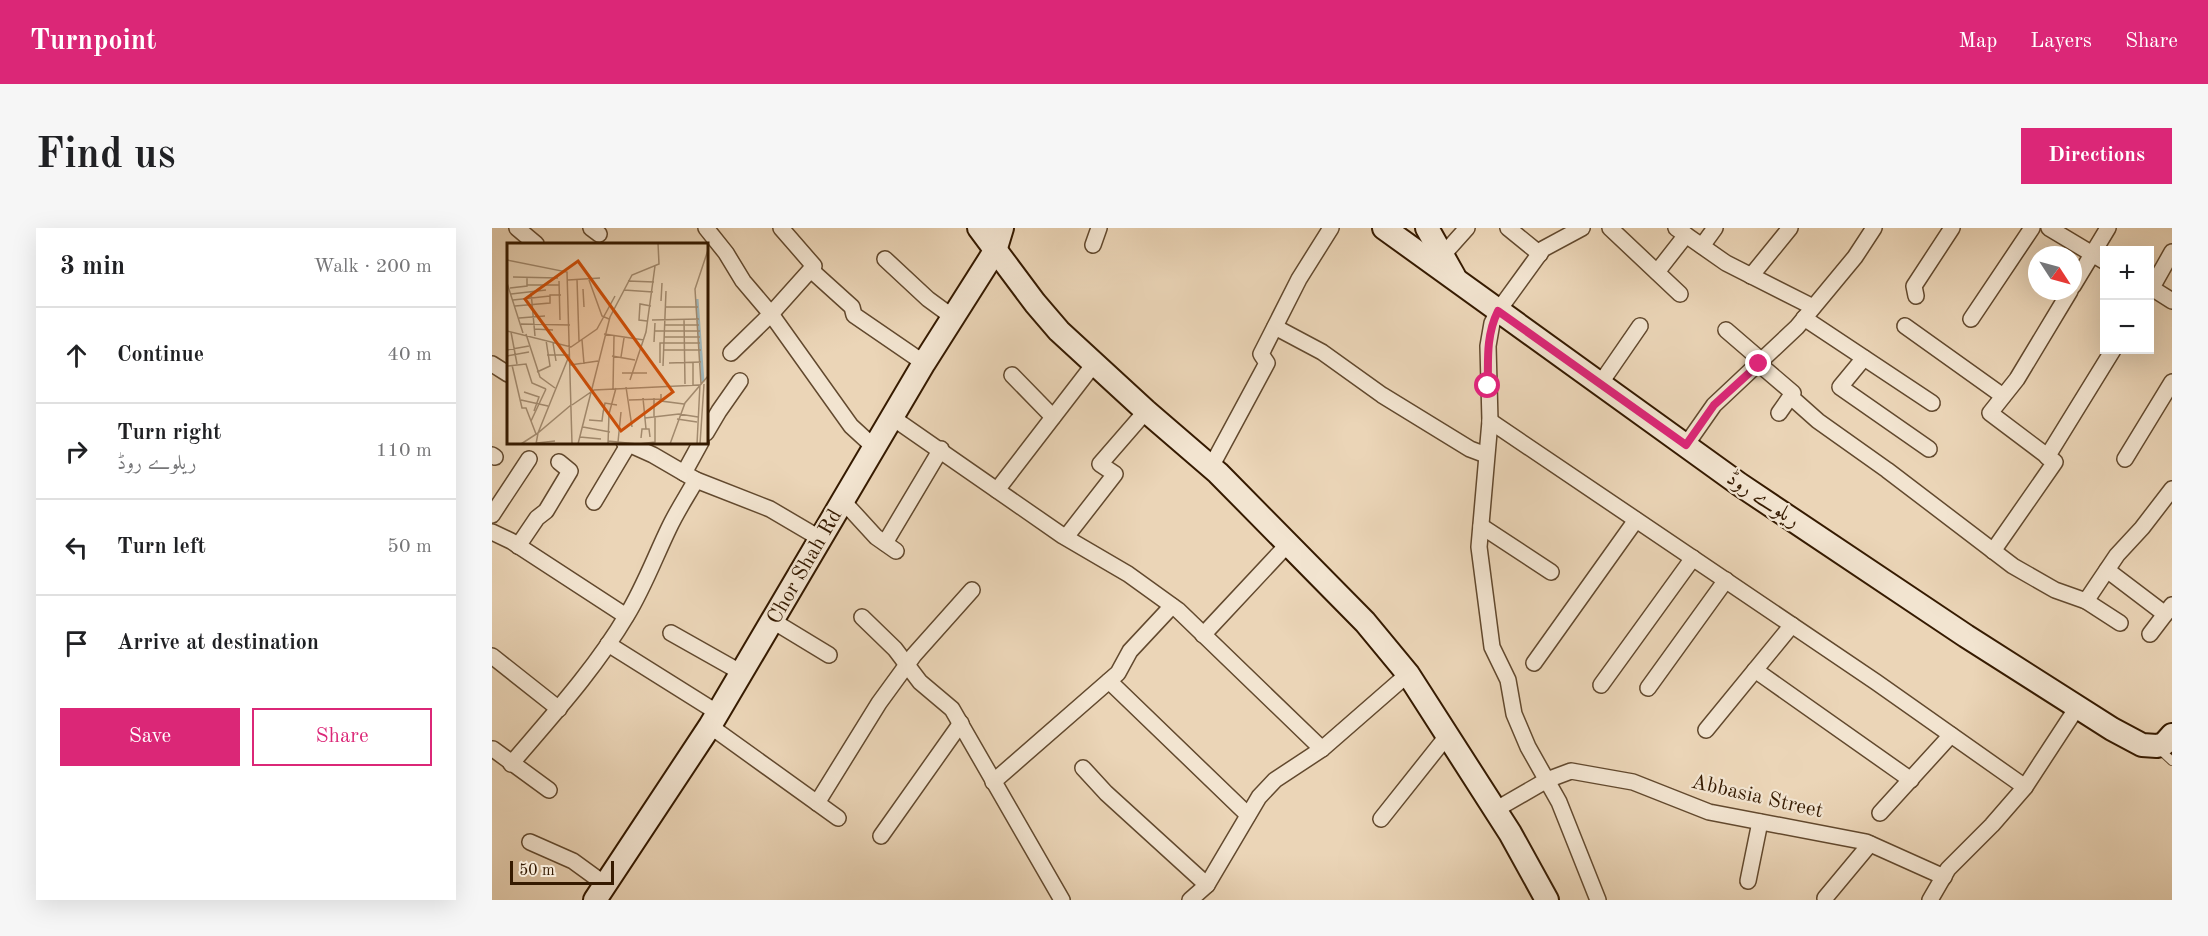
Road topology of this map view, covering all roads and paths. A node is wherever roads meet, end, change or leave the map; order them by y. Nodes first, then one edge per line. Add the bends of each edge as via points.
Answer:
1 (517, 228) edge
2 (781, 228) edge
3 (979, 228) edge
4 (1002, 228) edge
5 (1099, 228) edge
6 (1331, 228) edge
7 (1384, 228) edge
8 (1427, 228) edge
9 (1467, 228) edge
10 (1508, 228) edge
11 (1610, 228) edge
12 (1715, 228) edge
13 (1790, 228) edge
14 (1874, 228) edge
15 (1952, 228) edge
16 (2032, 228) edge
17 (2049, 228) edge
18 (2109, 228) edge
19 (708, 229) edge
20 (1574, 230) edge
21 (1681, 231) edge
22 (535, 243) edge
23 (1093, 245) dead end
24 (1702, 246) junction
25 (995, 251) junction
26 (2172, 252) edge
27 (1540, 254) junction
28 (1442, 256) junction
29 (2099, 257) edge
30 (885, 259) dead end
31 (811, 270) junction
32 (1656, 272) junction
33 (1751, 276) junction
34 (2082, 276) edge
35 (1458, 282) junction
36 (2154, 282) edge
37 (2154, 291) edge
38 (1680, 294) dead end
39 (1916, 296) dead end
40 (2065, 300) edge
41 (2172, 301) edge
42 (1498, 311) junction
43 (1808, 312) junction
44 (771, 314) junction
45 (954, 318) junction
46 (1971, 319) dead end
47 (1640, 326) dead end
48 (1905, 326) dead end
49 (1275, 327) junction
50 (1726, 330) dead end
51 (731, 353) dead end
52 (2111, 354) edge
53 (1864, 358) junction
54 (924, 363) junction
55 (1761, 363) junction
56 (492, 364) edge
57 (1094, 364) junction
58 (507, 373) edge
59 (1012, 375) dead end
60 (740, 381) dead end
61 (2172, 382) edge
62 (1600, 384) junction
63 (2003, 396) junction
64 (1791, 397) junction
65 (1932, 403) dead end
66 (1146, 411) junction
67 (1779, 413) dead end
68 (1053, 417) junction
69 (893, 418) junction
70 (1490, 421) junction
71 (709, 424) edge
72 (626, 444) edge
73 (700, 444) edge
74 (1686, 445) junction
75 (874, 448) junction
76 (941, 449) junction
77 (1929, 449) dead end
78 (1486, 455) junction
79 (2047, 457) junction
80 (529, 459) dead end
81 (2125, 459) dead end
82 (559, 462) dead end
83 (1210, 467) junction
84 (690, 476) junction
85 (2172, 489) edge
86 (997, 490) junction
87 (843, 501) junction
88 (594, 502) dead end
89 (492, 515) edge
90 (1636, 520) junction
91 (1481, 526) junction
92 (492, 532) edge
93 (1066, 537) junction
94 (821, 539) junction
95 (1288, 543) junction
96 (518, 546) junction
97 (1993, 551) junction
98 (1693, 558) junction
99 (2107, 570) junction
100 (1551, 572) dead end
101 (1726, 580) junction
102 (972, 590) dead end
103 (2086, 601) junction
104 (1172, 606) junction
105 (2169, 610) edge
106 (626, 616) junction
107 (862, 617) dead end
108 (773, 621) junction
109 (2120, 623) dead end
110 (1792, 625) junction
111 (670, 633) dead end
112 (2150, 634) dead end
113 (1203, 635) junction
114 (608, 644) junction
115 (829, 655) dead end
116 (492, 656) edge
117 (1534, 663) dead end
118 (906, 665) junction
119 (1755, 670) junction
120 (742, 673) junction
121 (1408, 674) junction
122 (1109, 681) junction
123 (1601, 685) dead end
124 (1648, 688) dead end
125 (2078, 706) junction
126 (559, 709) junction
127 (714, 719) junction
128 (961, 723) junction
129 (1706, 730) dead end
130 (1952, 735) junction
131 (1447, 736) junction
132 (2167, 748) edge
133 (1322, 749) junction
134 (492, 750) edge
135 (511, 764) junction
136 (1083, 768) dead end
137 (1547, 780) junction
138 (1911, 780) junction
139 (993, 782) junction
140 (2025, 787) junction
141 (549, 790) dead end
142 (817, 803) junction
143 (1495, 810) junction
144 (1880, 813) dead end
145 (1248, 815) junction
146 (838, 819) dead end
147 (1381, 819) dead end
148 (1760, 822) junction
149 (881, 836) dead end
150 (530, 842) dead end
151 (1870, 844) junction
152 (1944, 877) junction
153 (1748, 880) dead end
154 (1207, 885) junction
155 (600, 892) edge
156 (1825, 898) dead end
157 (1062, 900) edge
158 (1190, 900) edge
159 (1547, 900) edge
160 (1598, 900) edge
161 (1930, 900) edge

1 - 22 street
2 - 31 street via 814,266
3 - 25 street
4 - 25 street, Chor Shah Rd
5 - 23 street
6 - 49 street
7 - 35 street, ریلوے روڈ
8 - 28 street
9 - 28 street
10 - 27 street
11 - 32 street
12 - 24 street
13 - 33 street
14 - 43 street
15 - 39 street via 1914,286
16 - 46 street
17 - 29 street
18 - 29 street
19 - 44 street
20 - 27 street
21 - 24 street
21 - 32 street
24 - 33 street
25 - 45 street, Chor Shah Rd
25 - 57 street via 1059,331
26 - 36 street
27 - 42 street
28 - 35 street
29 - 34 street
30 - 45 street
31 - 44 street
31 - 54 street via 852,307 854,315
32 - 38 street
33 - 43 street
35 - 42 street, ریلوے روڈ
37 - 41 street
40 - 63 street
42 - 62 street, ریلوے روڈ
42 - 70 street via 1488,346
43 - 53 street
43 - 55 street
44 - 51 street
44 - 75 street via 851,426
45 - 54 street, Chor Shah Rd
47 - 62 street
48 - 63 street
49 - 78 street via 1322,352 1382,395 1470,449
49 - 83 street via 1261,354 1267,363
50 - 55 street
52 - 79 street
53 - 65 street
53 - 77 street via 1840,387
54 - 69 street, Chor Shah Rd
55 - 64 street via 1793,393
55 - 74 street via 1714,405
56 - 58 street
57 - 66 street
57 - 68 street
59 - 68 street
60 - 71 street
61 - 81 street
62 - 74 street, ریلوے روڈ
63 - 79 street via 1990,413
64 - 67 street
64 - 97 street
66 - 83 street
66 - 93 street via 1100,464 1115,474
68 - 86 street
69 - 75 street, Chor Shah Rd
69 - 76 street
70 - 78 street
70 - 90 street
72 - 84 street
72 - 88 street
73 - 84 street
74 - 125 street, ریلوے روڈ via 1966,636
75 - 87 street, Chor Shah Rd
76 - 86 street
76 - 87 street via 890,547
78 - 91 street
79 - 97 street via 2055,462
80 - 89 street
82 - 96 street via 570,471 546,511
83 - 95 street
84 - 94 street via 770,509
84 - 106 street via 643,587
85 - 99 street
86 - 93 street
87 - 94 street, Chor Shah Rd
90 - 98 street
90 - 117 street
91 - 100 street
91 - 137 street via 1479,547 1492,647 1508,680 1514,714
92 - 96 street
93 - 104 street
94 - 108 street, Chor Shah Rd
95 - 113 street
95 - 121 street via 1365,622
96 - 106 street
97 - 103 street via 2055,590
98 - 101 street
98 - 123 street
99 - 103 street
99 - 105 street
101 - 110 street
101 - 124 street
102 - 118 street
103 - 109 street
104 - 113 street
104 - 122 street via 1130,651
105 - 112 street
106 - 114 street
107 - 118 street
108 - 115 street
108 - 120 street, Chor Shah Rd
110 - 119 street
110 - 130 street
111 - 120 street
113 - 133 street
114 - 126 street
114 - 127 street
116 - 126 street
118 - 128 street via 952,709
118 - 142 street
119 - 129 street
119 - 138 street
120 - 127 street, Chor Shah Rd
121 - 131 street
121 - 133 street
122 - 139 street
122 - 145 street
125 - 132 street, ریلوے روڈ via 2142,745
125 - 140 street
126 - 135 street
127 - 142 street
127 - 155 street, Chor Shah Rd
128 - 139 street
128 - 149 street
130 - 138 street
130 - 140 street
131 - 143 street
131 - 147 street
133 - 145 street via 1275,780
134 - 135 street
135 - 141 street
136 - 154 street
137 - 143 street, Abbasia Street
137 - 148 street, Abbasia Street via 1571,771 1633,782 1709,812
137 - 160 street
138 - 144 street
139 - 157 street
140 - 152 street
142 - 146 street
143 - 159 street
145 - 154 street
148 - 151 street, Abbasia Street
148 - 153 street
150 - 155 street via 573,861
151 - 152 street, Abbasia Street
151 - 156 street
152 - 161 street
154 - 158 street

